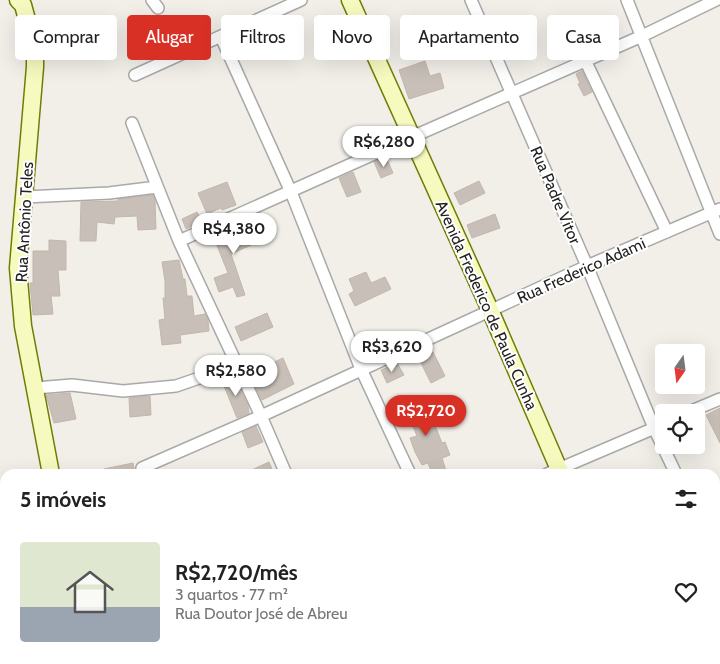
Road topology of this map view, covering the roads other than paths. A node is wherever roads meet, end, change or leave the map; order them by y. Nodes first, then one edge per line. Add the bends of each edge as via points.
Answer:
1 (301, 0) edge
2 (350, 0) edge
3 (471, 0) edge
4 (627, 0) edge
5 (716, 0) edge
6 (25, 2) edge
7 (642, 36) junction
8 (220, 37) junction
9 (619, 46) edge
10 (585, 60) joint
11 (135, 75) dead end
12 (512, 92) junction
13 (132, 123) dead end
14 (412, 136) junction
15 (157, 187) junction
16 (291, 192) junction
17 (25, 197) junction
18 (715, 211) edge
19 (667, 232) junction
20 (720, 234) edge
21 (179, 241) junction
22 (587, 266) junction
23 (490, 310) junction
24 (236, 365) junction
25 (361, 369) junction
26 (35, 388) junction
27 (720, 399) edge
28 (705, 405) edge
29 (261, 416) junction
30 (655, 417) edge
31 (655, 428) edge
32 (669, 454) edge
33 (50, 469) edge
34 (147, 469) edge
35 (284, 469) edge
36 (408, 469) edge
37 (554, 469) edge
38 (562, 469) edge
39 (674, 469) edge

1 - 8 street
2 - 14 main road, Avenida Frederico de Paula Cunha
3 - 12 street, Rua Padre Vitor
4 - 7 street
5 - 7 street
6 - 17 main road, Rua Antônio Teles via 35,49 35,67
7 - 9 street
7 - 18 street
8 - 11 street
8 - 16 street
10 - 12 street
10 - 19 street
12 - 14 street
12 - 22 street, Rua Padre Vitor
13 - 15 street
14 - 16 street
14 - 23 main road, Avenida Frederico de Paula Cunha
15 - 17 street
15 - 21 street
16 - 21 street
16 - 25 street
17 - 26 main road, Rua Antônio Teles via 18,268 23,326
18 - 19 street, Rua Frederico Adami
18 - 20 street
19 - 22 street, Rua Frederico Adami
21 - 24 street
22 - 23 street, Rua Frederico Adami
22 - 30 street, Rua Padre Vitor
23 - 25 street, Rua Frederico Adami
23 - 37 main road, Avenida Frederico de Paula Cunha
24 - 26 street via 176,386 123,391 72,385
24 - 29 street
25 - 29 street, Rua Frederico Adami
25 - 36 street
26 - 33 main road, Rua Antônio Teles
27 - 28 street
29 - 34 street, Rua Frederico Adami
29 - 35 street
31 - 38 street
32 - 39 street, Rua Padre Vitor

